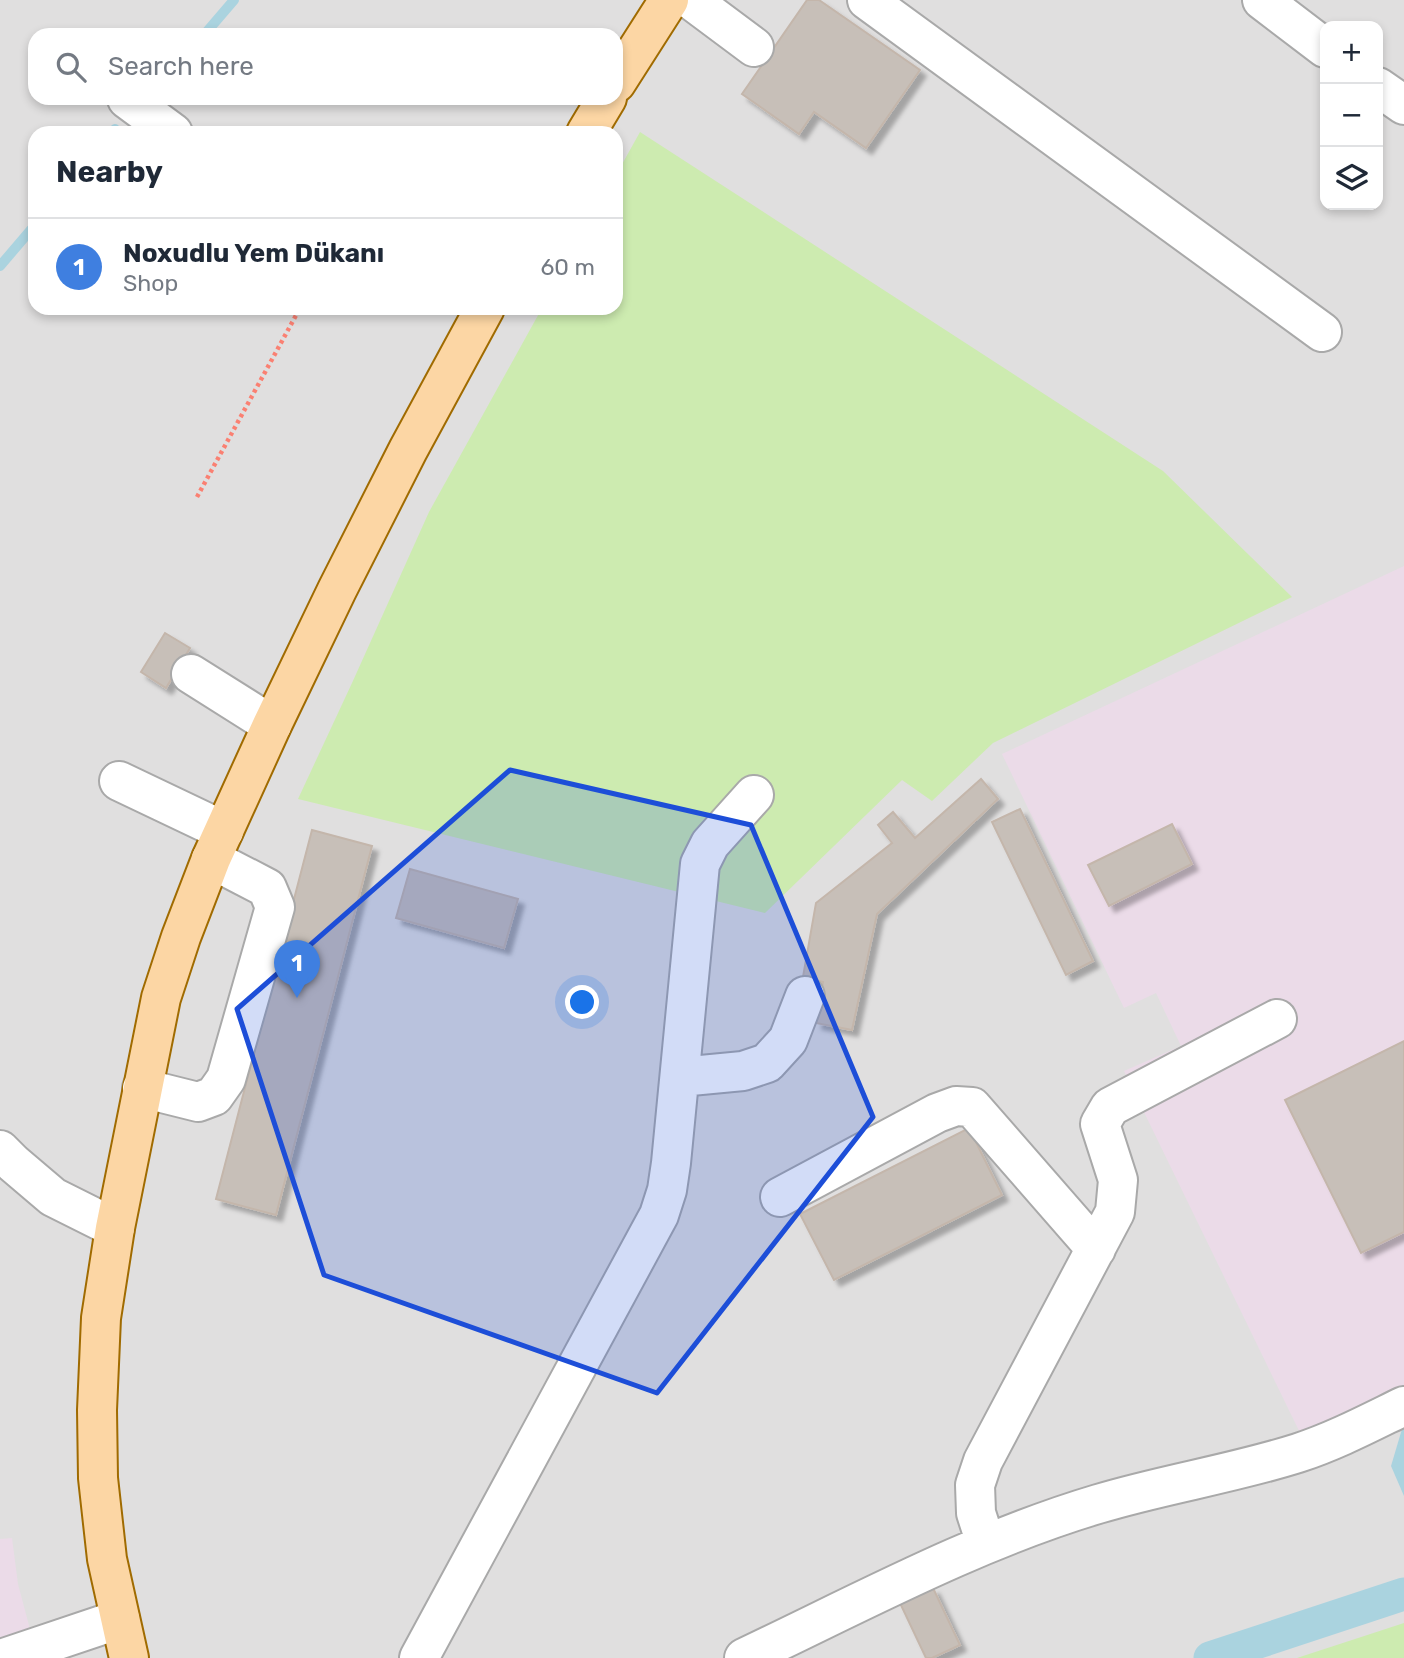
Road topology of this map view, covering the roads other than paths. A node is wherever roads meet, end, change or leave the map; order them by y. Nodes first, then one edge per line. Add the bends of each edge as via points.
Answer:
1 (670, 0) edge
2 (691, 0) edge
3 (867, 0) edge
4 (1262, 0) edge
5 (1320, 44) edge
6 (754, 47) dead end
7 (623, 72) edge
8 (1383, 90) edge
9 (135, 105) edge
10 (603, 105) edge
11 (1404, 105) edge
12 (164, 126) edge
13 (590, 126) edge
14 (473, 315) edge
15 (1322, 332) dead end
16 (191, 674) dead end
17 (272, 725) junction
18 (119, 781) dead end
19 (754, 795) dead end
20 (217, 845) junction
21 (805, 996) dead end
22 (1277, 1019) dead end
23 (680, 1077) junction
24 (142, 1088) junction
25 (0, 1150) edge
26 (780, 1197) dead end
27 (115, 1228) junction
28 (1096, 1249) junction
29 (1404, 1406) edge
30 (986, 1545) junction
31 (120, 1619) junction
32 (4, 1658) edge
33 (129, 1658) edge
34 (419, 1658) edge
35 (744, 1658) edge

1 - 7 main road
2 - 6 street
3 - 15 street
4 - 5 street
8 - 11 street
9 - 12 street
10 - 13 main road
14 - 17 main road
16 - 17 street
17 - 20 main road
18 - 20 street
19 - 23 street via 710,844 700,864
20 - 24 main road via 161,998
20 - 24 street via 267,888 275,907 226,1079 214,1096 198,1102
21 - 23 street via 788,1040 767,1063 743,1072
22 - 28 street via 1110,1107 1100,1124 1118,1180 1115,1212
23 - 34 street via 667,1190 659,1216
24 - 27 main road
25 - 27 street via 53,1197
26 - 28 street via 937,1113 956,1106 972,1107
27 - 31 main road via 101,1318 97,1478
28 - 30 street via 983,1461 975,1485 976,1513
29 - 30 street via 1295,1454 1098,1504
30 - 35 street
31 - 32 street
31 - 33 main road

